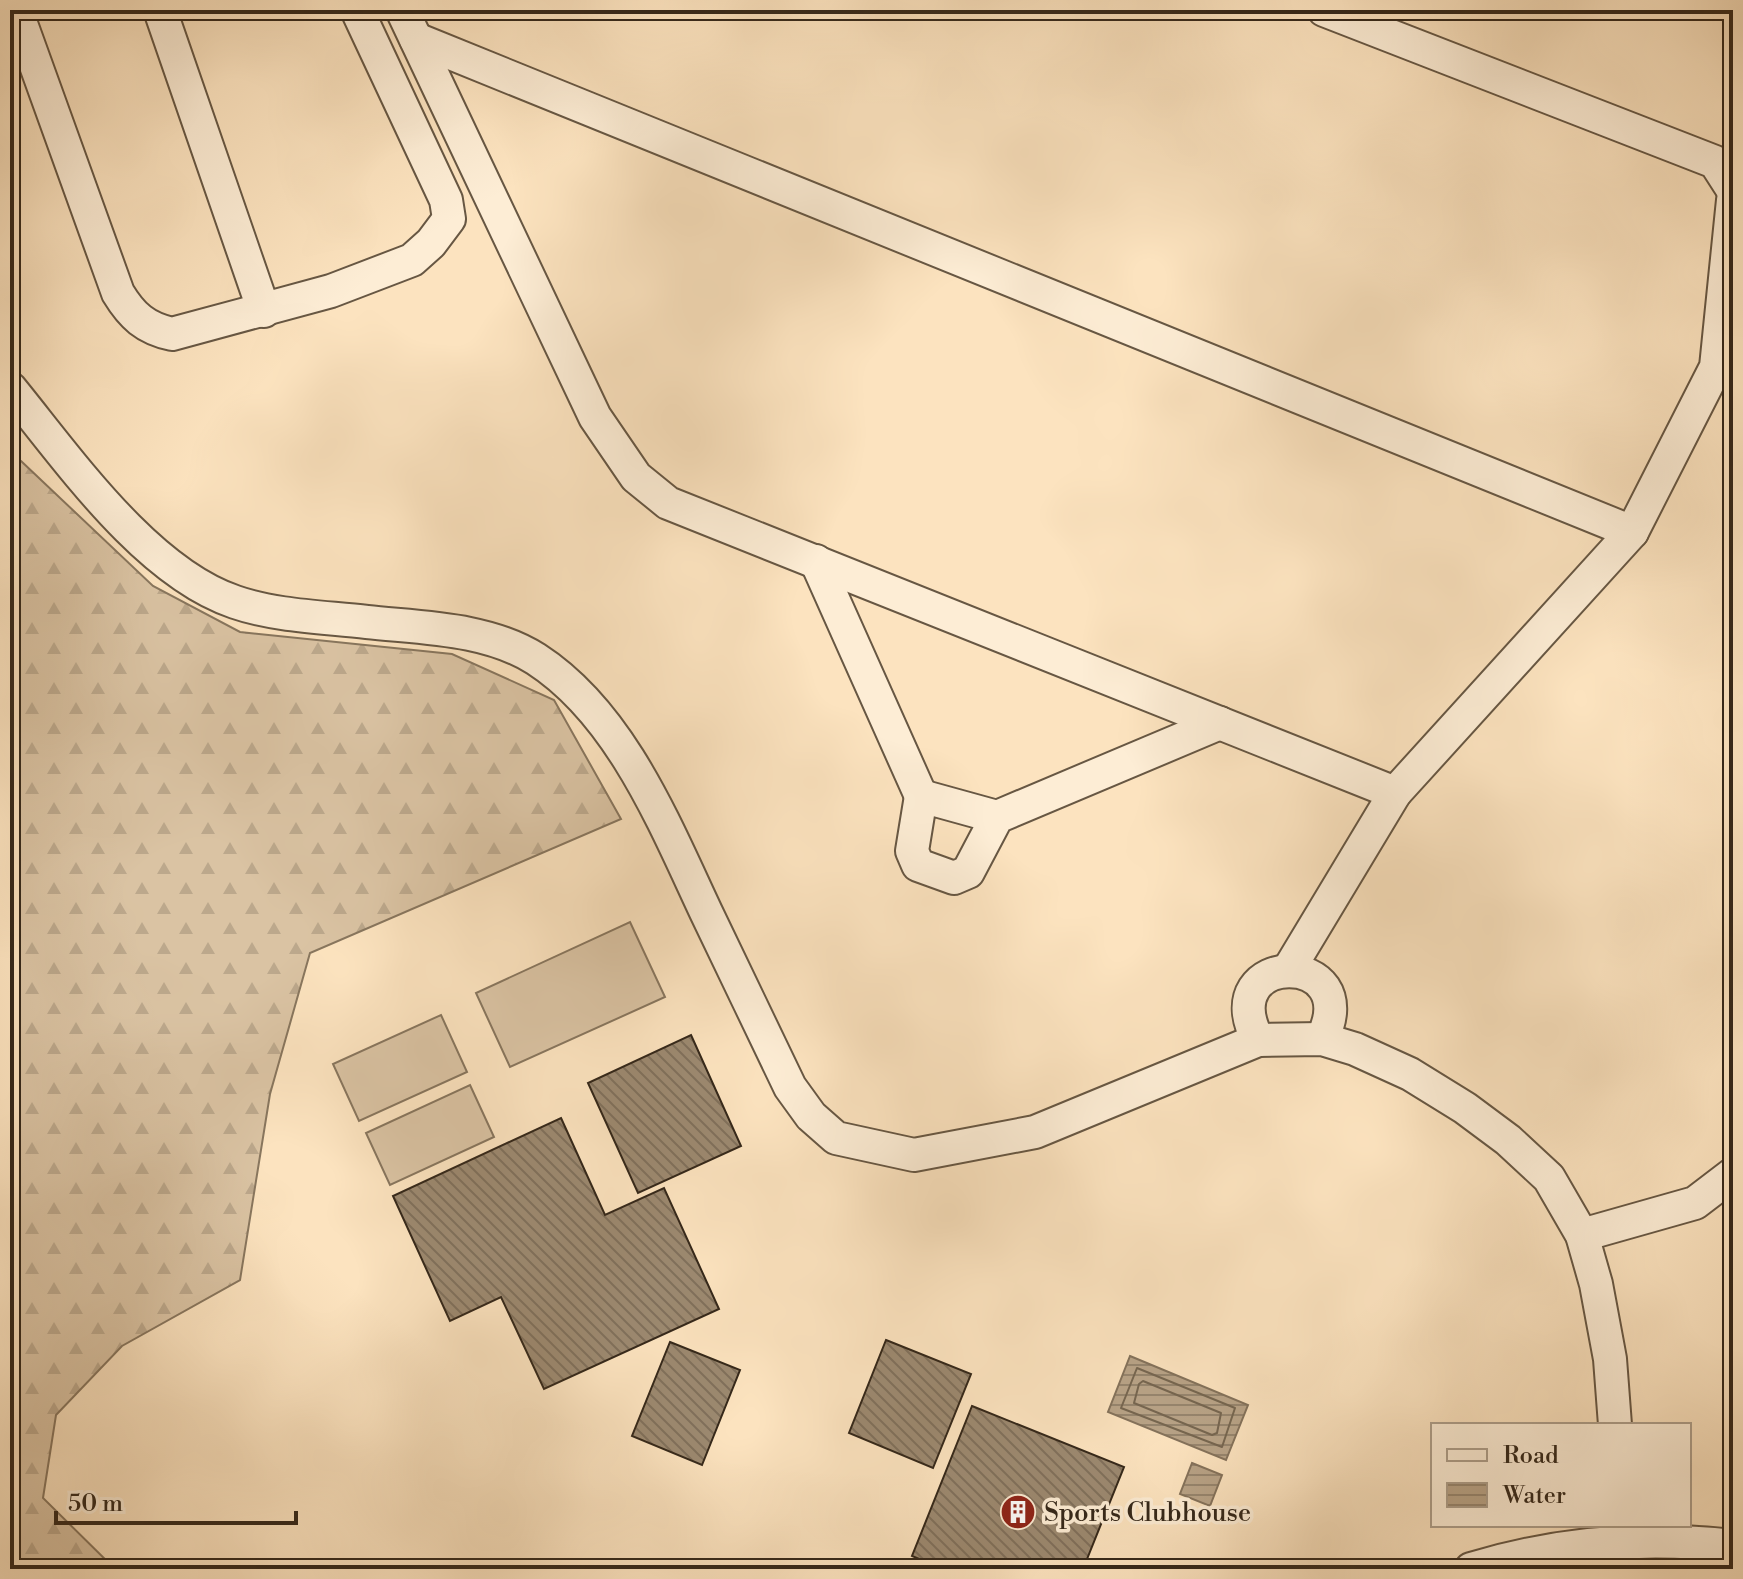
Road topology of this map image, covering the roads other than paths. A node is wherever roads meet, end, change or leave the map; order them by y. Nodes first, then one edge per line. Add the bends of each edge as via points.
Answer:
1 (16, 10) edge
2 (160, 10) edge
3 (357, 10) edge
4 (402, 10) edge
5 (1324, 10) edge
6 (416, 39) junction
7 (1733, 190) edge
8 (1733, 200) edge
9 (264, 311) junction
10 (10, 388) edge
11 (1632, 532) junction
12 (816, 561) junction
13 (1220, 723) junction
14 (1395, 793) junction
15 (921, 796) junction
16 (997, 817) junction
17 (1289, 969) junction
18 (1322, 1039) junction
19 (1258, 1040) junction
20 (1733, 1174) edge
21 (1582, 1235) junction
22 (1615, 1423) edge
23 (1610, 1534) edge
24 (1733, 1546) edge
25 (1471, 1569) edge

1 - 9 street via 118,293 131,313 151,329 172,334
2 - 9 street
3 - 9 street via 446,200 449,219 412,260
4 - 6 street
5 - 7 street via 1715,162
6 - 11 street
6 - 12 street via 595,417 636,477 668,503
8 - 11 street via 1716,367
10 - 19 street via 108,507 167,565 235,602 487,637 536,659 579,695 622,750 672,839 790,1087 836,1138 914,1155 1035,1132
11 - 14 street
12 - 13 street
12 - 15 street
13 - 14 street
13 - 16 street
14 - 17 street
15 - 16 street
15 - 16 street via 912,851 918,865 954,878 968,872
17 - 18 street via 1308,973 1331,1002 1331,1021
17 - 19 street via 1270,973 1248,1003 1249,1023
18 - 19 street
18 - 21 street via 1410,1074 1508,1140 1549,1178
20 - 21 street via 1695,1203
21 - 22 street via 1610,1359
23 - 24 street
23 - 25 street

